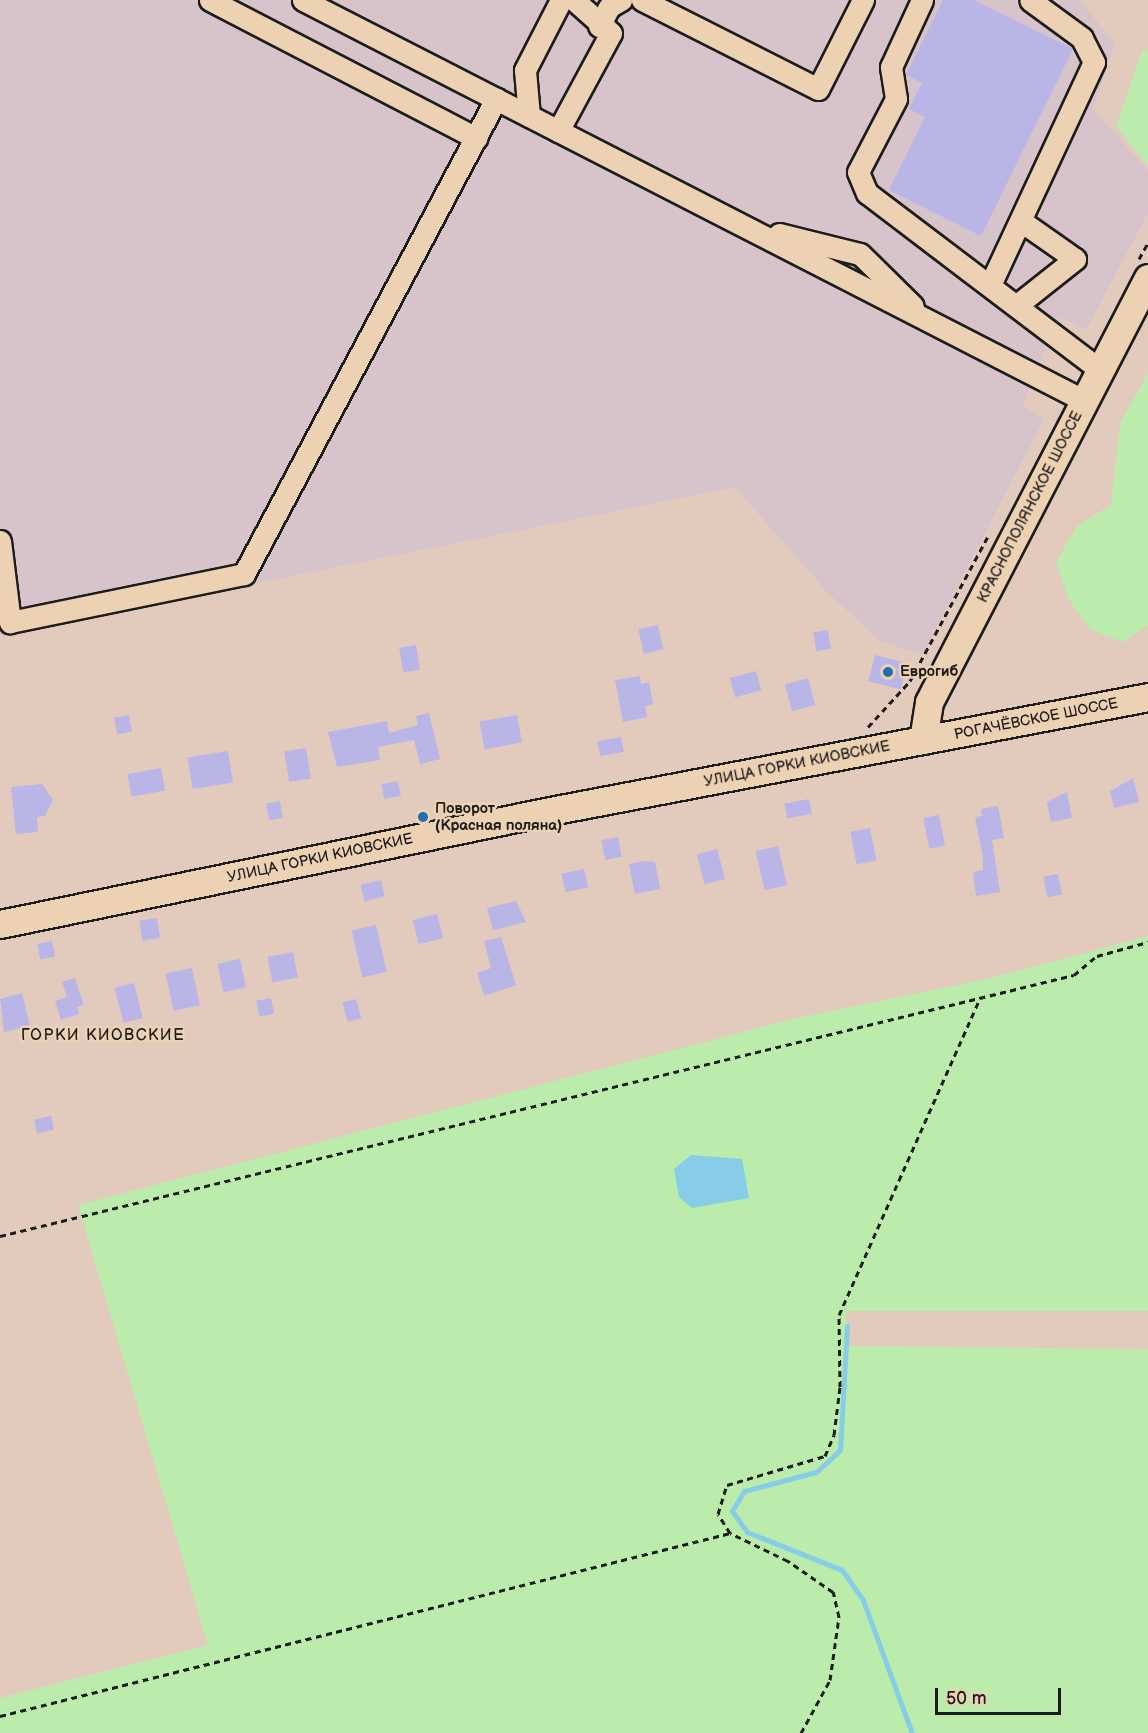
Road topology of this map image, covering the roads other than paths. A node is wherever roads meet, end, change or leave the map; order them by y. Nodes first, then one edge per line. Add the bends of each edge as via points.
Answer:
1 (210, 0) edge
2 (303, 0) edge
3 (561, 0) edge
4 (574, 0) edge
5 (621, 0) edge
6 (642, 0) edge
7 (863, 0) edge
8 (922, 0) edge
9 (1030, 0) edge
10 (599, 26) junction
11 (496, 99) junction
12 (530, 116) junction
13 (558, 131) junction
14 (476, 138) junction
15 (1021, 221) junction
16 (738, 223) junction
17 (1142, 271) edge
18 (990, 285) junction
19 (1017, 305) junction
20 (930, 322) junction
21 (1101, 370) junction
22 (1084, 401) junction
23 (0, 542) edge
24 (1148, 697) edge
25 (923, 740) junction
26 (0, 924) edge

1 - 14 lane
2 - 11 lane
3 - 12 lane via 525,70
4 - 10 lane
5 - 10 lane via 609,7
6 - 7 lane via 818,89
8 - 18 lane via 891,67 896,99 858,172 867,193
9 - 15 lane via 1082,38 1094,62
10 - 13 lane via 611,33
11 - 12 lane
11 - 14 lane
12 - 13 lane
13 - 16 lane
14 - 23 lane via 244,574 10,622
15 - 18 lane
15 - 19 lane via 1075,260
16 - 20 lane
16 - 20 lane via 860,254
17 - 21 main road, КРАСНОПОЛЯНСКОЕ ШОССЕ
18 - 19 lane
19 - 21 lane
20 - 22 lane
21 - 22 main road, КРАСНОПОЛЯНСКОЕ ШОССЕ
22 - 25 main road, КРАСНОПОЛЯНСКОЕ ШОССЕ via 929,702
24 - 25 main road, РОГАЧЁВСКОЕ ШОССЕ
25 - 26 main road, УЛИЦА ГОРКИ КИОВСКИЕ

